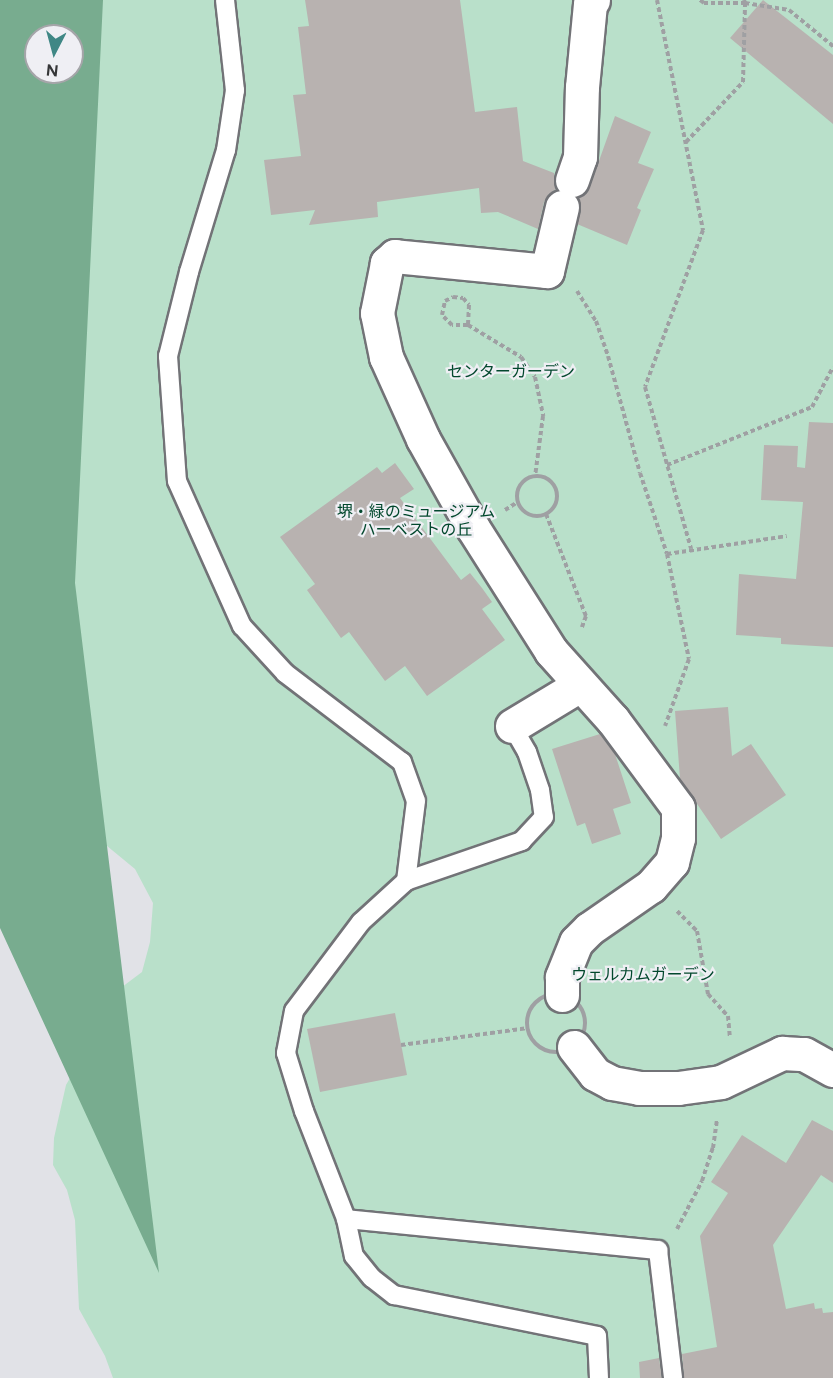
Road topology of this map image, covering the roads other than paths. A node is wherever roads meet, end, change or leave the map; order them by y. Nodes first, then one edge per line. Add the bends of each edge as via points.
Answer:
1 (225, 0) edge
2 (593, 0) edge
3 (580, 686) junction
4 (512, 726) joint
5 (406, 881) junction
6 (562, 995) dead end
7 (574, 1047) dead end
8 (833, 1070) edge
9 (346, 1219) junction
10 (599, 1378) edge
11 (673, 1378) edge

1 - 5 lane via 235,90 226,150 168,356 177,481 242,626 285,673 402,762 416,801
2 - 3 street via 582,87 580,157 547,271 395,256 387,263 377,313 386,357 423,440 551,651
3 - 4 street
3 - 6 street via 613,720 678,808 678,838 672,862 651,886 576,942 562,977
4 - 5 lane via 527,752 540,790 544,818 522,841
5 - 9 lane via 362,922 294,1011 286,1053
7 - 8 street via 595,1074 612,1083 639,1088 678,1088 728,1079 782,1053 804,1054
9 - 10 lane via 354,1256 372,1278 394,1295 597,1335
9 - 11 lane via 658,1250

